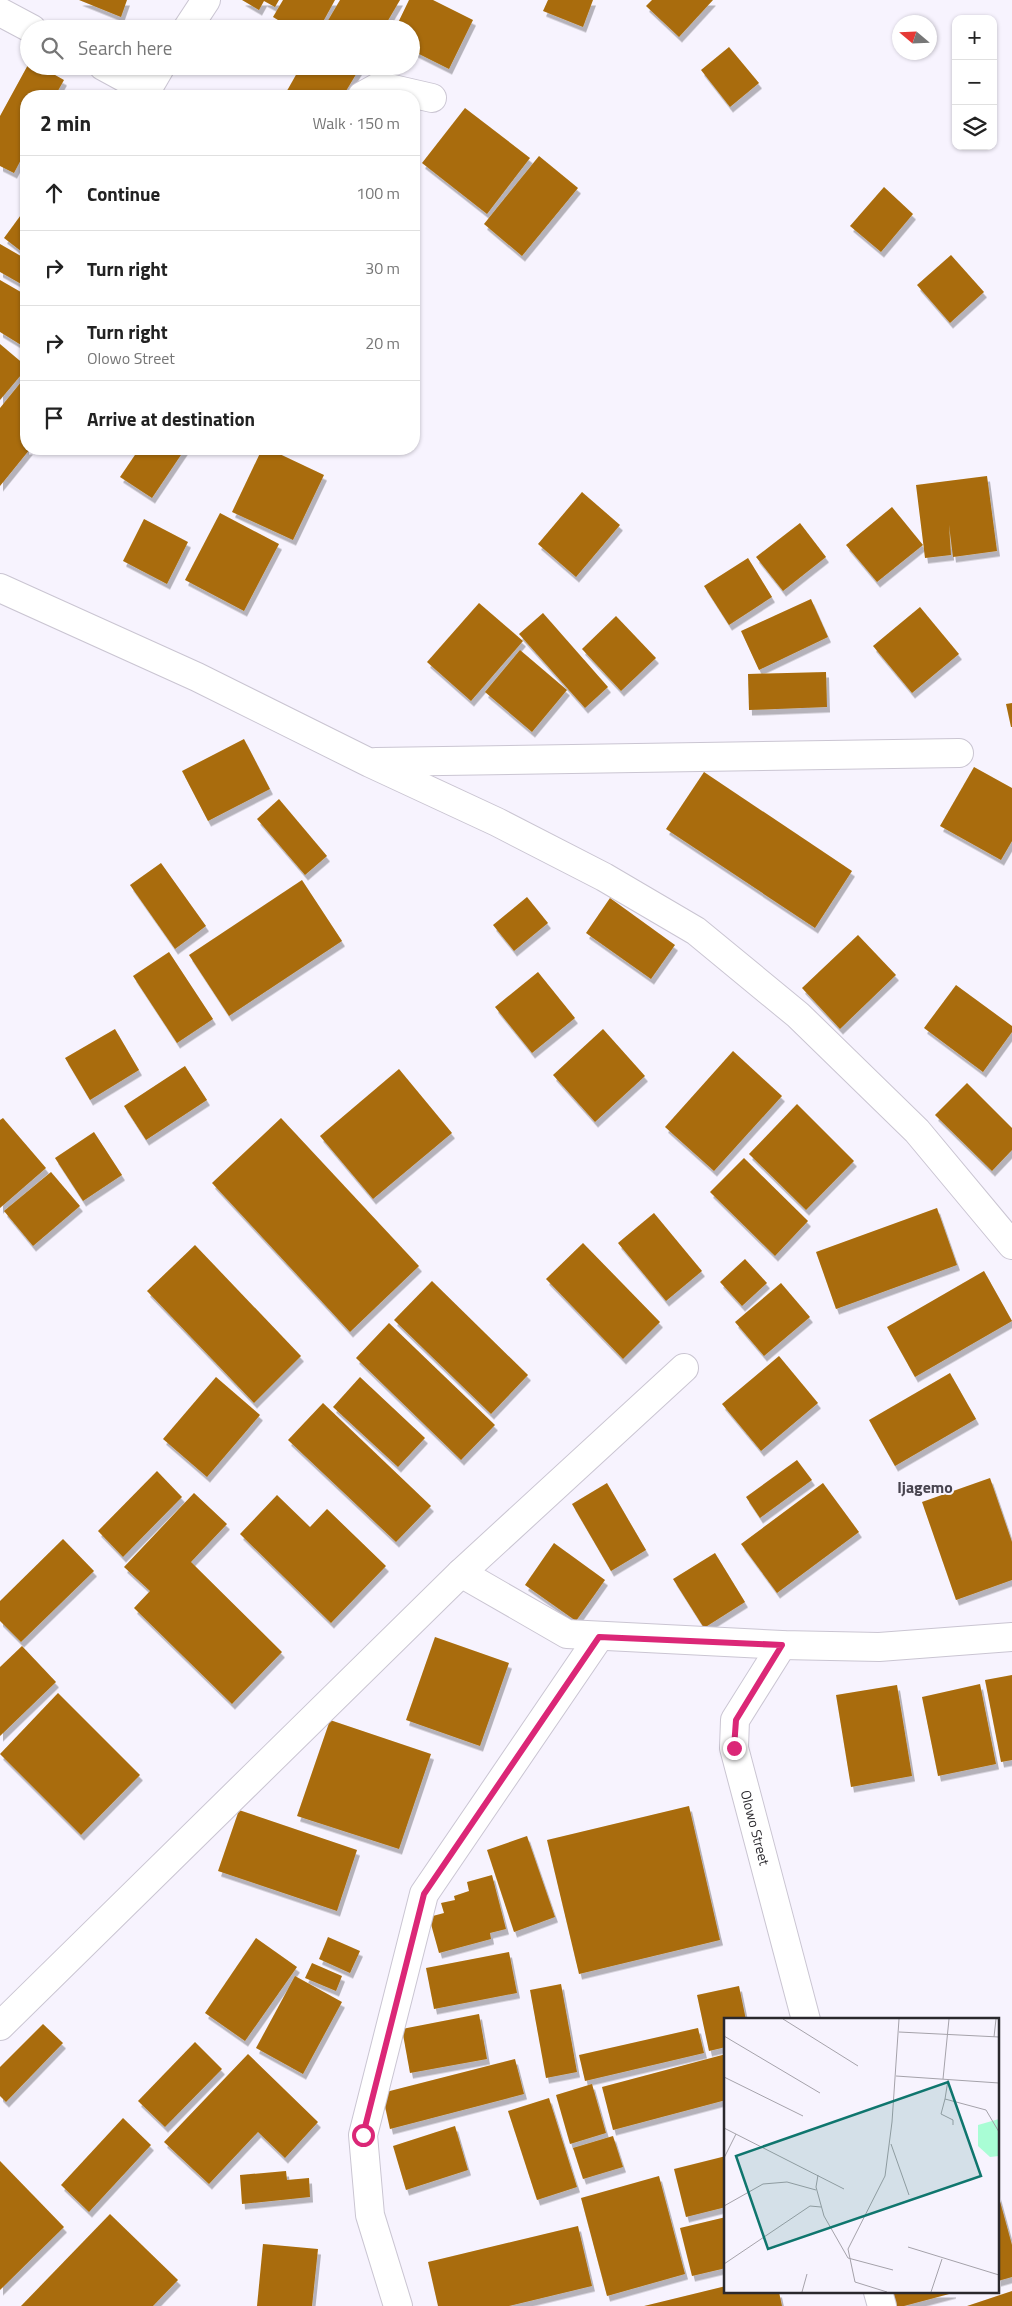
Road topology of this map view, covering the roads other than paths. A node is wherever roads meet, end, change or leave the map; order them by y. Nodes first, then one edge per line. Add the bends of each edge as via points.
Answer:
1 (206, 0) edge
2 (0, 12) edge
3 (192, 20) edge
4 (20, 23) edge
5 (119, 75) edge
6 (158, 75) edge
7 (147, 90) edge
8 (153, 90) edge
9 (373, 90) edge
10 (397, 90) edge
11 (420, 95) edge
12 (432, 98) dead end
13 (0, 588) edge
14 (959, 753) dead end
15 (370, 763) junction
16 (1012, 1245) edge
17 (684, 1368) dead end
18 (461, 1573) junction
19 (599, 1637) junction
20 (1012, 1637) edge
21 (782, 1645) junction
22 (805, 2018) edge
23 (0, 2026) edge
24 (398, 2306) edge

1 - 3 street
2 - 4 street
5 - 7 street
6 - 8 street
9 - 10 street via 380,86
11 - 12 street
13 - 15 street via 197,677
14 - 15 street
15 - 16 street via 497,822 604,877 696,931 798,1015 917,1131
17 - 18 street
18 - 19 street via 567,1634
18 - 23 street
19 - 21 street
19 - 24 street via 424,1894 363,2135 370,2215
20 - 21 street via 879,1647
21 - 22 street, Olowo Street via 736,1720 734,1748

